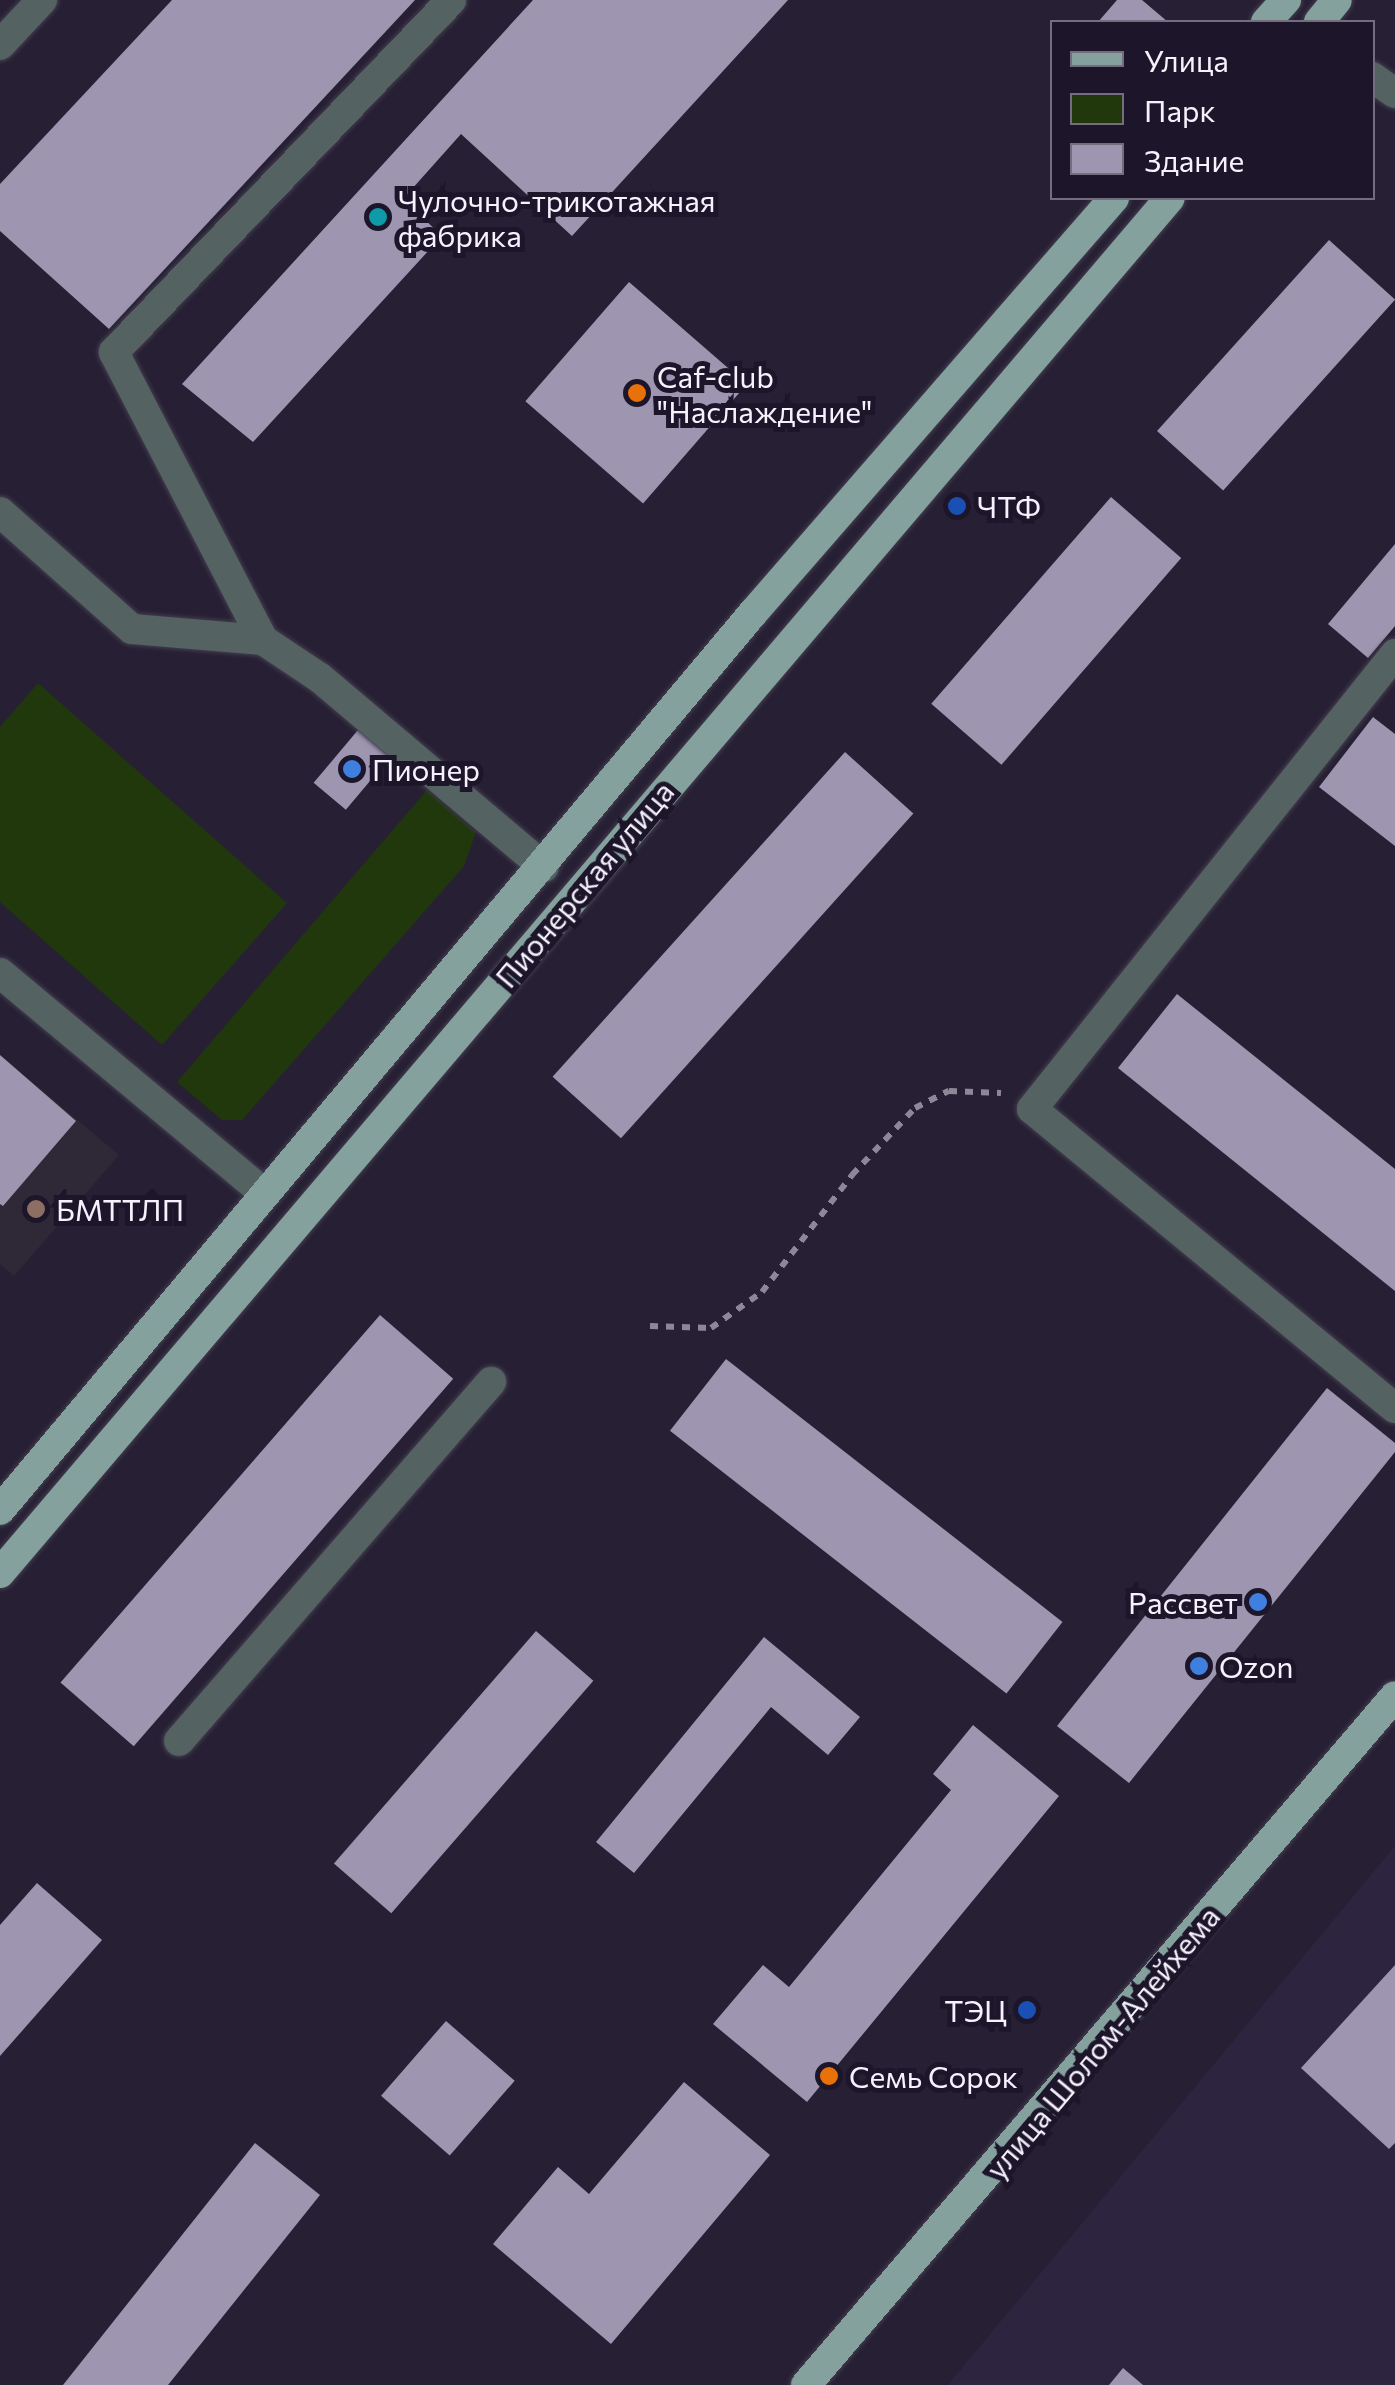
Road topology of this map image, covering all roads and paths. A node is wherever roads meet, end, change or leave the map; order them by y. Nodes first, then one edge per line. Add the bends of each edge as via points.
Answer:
1 (42, 0) edge
2 (451, 0) edge
3 (1286, 0) edge
4 (1337, 0) edge
5 (1268, 20) edge
6 (1322, 20) edge
7 (0, 45) edge
8 (1112, 200) edge
9 (1168, 200) edge
10 (0, 512) edge
11 (262, 640) junction
12 (1395, 654) edge
13 (544, 867) junction
14 (575, 894) junction
15 (0, 973) edge
16 (1032, 1109) junction
17 (266, 1194) junction
18 (296, 1222) junction
19 (650, 1326) dead end
20 (491, 1382) dead end
21 (1395, 1408) edge
22 (0, 1510) edge
23 (0, 1573) edge
24 (1395, 1696) edge
25 (180, 1742) dead end
26 (806, 2385) edge

1 - 7 lane
2 - 11 lane via 114,352
3 - 5 main road
4 - 6 main road
8 - 13 main road, Пионерская улица
9 - 14 main road, Пионерская улица
10 - 11 lane via 132,629
11 - 13 lane via 320,678
12 - 16 lane
13 - 14 main road
13 - 17 main road, Пионерская улица
14 - 18 main road, Пионерская улица
15 - 17 lane
16 - 19 path via 993,1089 949,1091 915,1108 852,1175 762,1292 711,1328
16 - 21 lane
17 - 18 main road
17 - 22 main road, Пионерская улица
18 - 23 main road, Пионерская улица
20 - 25 lane
24 - 26 main road, улица Шолом-Алейхема

